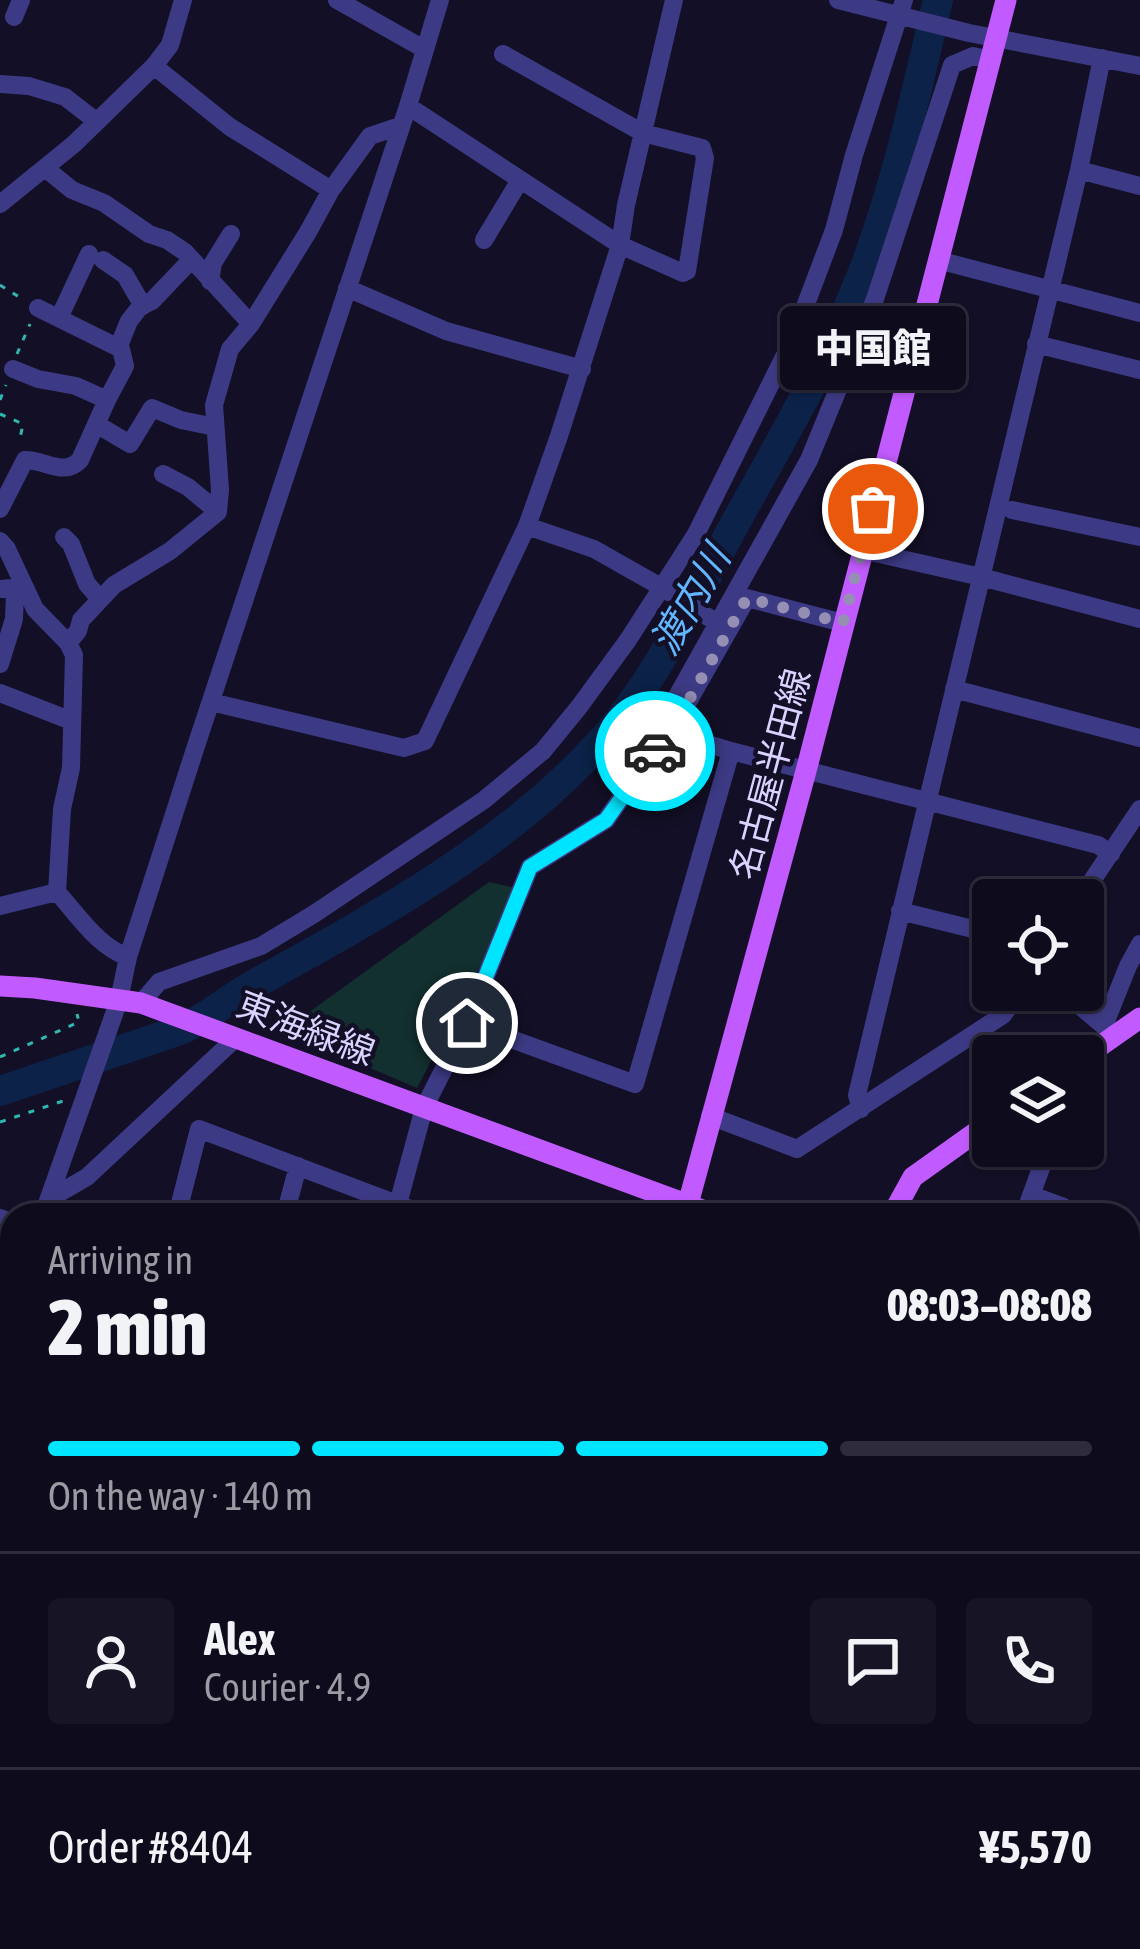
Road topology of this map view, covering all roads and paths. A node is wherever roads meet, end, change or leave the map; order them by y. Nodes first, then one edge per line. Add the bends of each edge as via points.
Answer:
1 (183, 0) edge
2 (337, 0) edge
3 (440, 0) edge
4 (674, 0) edge
5 (838, 0) edge
6 (1006, 0) edge
7 (902, 8) edge
8 (997, 37) junction
9 (424, 50) junction
10 (503, 54) dead end
11 (1102, 58) junction
12 (991, 60) junction
13 (1139, 63) edge
14 (154, 66) junction
15 (0, 84) edge
16 (408, 106) junction
17 (96, 121) junction
18 (400, 126) junction
19 (643, 133) junction
20 (45, 168) junction
21 (1078, 170) junction
22 (520, 180) junction
23 (1140, 186) edge
24 (331, 190) junction
25 (0, 204) edge
26 (231, 234) dead end
27 (484, 240) dead end
28 (620, 245) junction
29 (938, 260) junction
30 (190, 261) junction
31 (210, 281) junction
32 (0, 285) edge
33 (346, 288) junction
34 (1048, 290) junction
35 (143, 306) junction
36 (38, 308) junction
37 (1140, 314) edge
38 (59, 318) junction
39 (251, 324) junction
40 (1036, 344) junction
41 (118, 348) junction
42 (13, 369) junction
43 (582, 369) junction
44 (1140, 370) edge
45 (110, 394) junction
46 (0, 400) edge
47 (138, 404) junction
48 (0, 414) edge
49 (96, 424) junction
50 (215, 427) junction
51 (26, 460) junction
52 (163, 474) dead end
53 (0, 508) edge
54 (1012, 510) dead end
55 (218, 512) junction
56 (527, 526) junction
57 (64, 537) dead end
58 (1140, 537) edge
59 (0, 541) edge
60 (862, 550) junction
61 (9, 575) edge
62 (981, 577) junction
63 (0, 589) edge
64 (665, 590) junction
65 (100, 599) junction
66 (1140, 619) edge
67 (843, 623) junction
68 (719, 624) junction
69 (68, 643) junction
70 (0, 664) edge
71 (954, 689) junction
72 (0, 693) edge
73 (211, 702) junction
74 (685, 707) junction
75 (72, 718) junction
76 (669, 732) junction
77 (1140, 737) edge
78 (730, 751) junction
79 (806, 771) junction
80 (927, 802) junction
81 (1140, 809) edge
82 (1111, 854) junction
83 (1093, 879) edge
84 (57, 892) junction
85 (0, 906) edge
86 (900, 910) junction
87 (972, 929) edge
88 (1140, 944) edge
89 (128, 957) junction
90 (0, 986) edge
91 (130, 1001) junction
92 (1006, 1011) edge
93 (1083, 1011) edge
94 (76, 1012) dead end
95 (1140, 1018) edge
96 (467, 1023) junction
97 (228, 1033) junction
98 (1107, 1033) junction
99 (1104, 1036) edge
100 (0, 1058) edge
101 (87, 1096) junction
102 (424, 1108) junction
103 (861, 1109) junction
104 (710, 1116) junction
105 (0, 1122) edge
106 (972, 1135) edge
107 (298, 1166) junction
108 (1041, 1167) edge
109 (1031, 1195) junction
110 (47, 1203) edge
111 (52, 1203) edge
112 (180, 1203) edge
113 (288, 1203) edge
114 (380, 1203) edge
115 (398, 1203) edge
116 (668, 1203) edge
117 (688, 1203) edge
118 (899, 1203) edge
119 (1028, 1203) edge
120 (1053, 1203) edge

1 - 14 street via 170,45
2 - 9 street
3 - 9 street
4 - 19 street
5 - 7 street
6 - 8 main road, 名古屋半田線
7 - 8 street
7 - 64 street via 792,340
8 - 11 street
8 - 12 main road, 名古屋半田線
9 - 16 street
10 - 19 street
11 - 13 street
11 - 21 street
12 - 29 main road, 名古屋半田線
12 - 68 street via 973,56 952,65 852,360 809,460
14 - 17 street
14 - 24 street via 230,128
15 - 17 street via 65,97
16 - 18 street
16 - 22 street
17 - 20 street
18 - 24 street via 370,136
18 - 33 street
19 - 28 street
19 - 28 street via 702,148 687,271
20 - 25 street
20 - 30 street
21 - 23 street
21 - 34 street
22 - 27 street
22 - 28 street
24 - 39 street
26 - 31 street
28 - 43 street
29 - 34 street
29 - 60 main road, 名古屋半田線
30 - 31 street
30 - 35 street
31 - 39 street
32 - 36 path
33 - 43 street via 446,331
33 - 73 street
34 - 37 street
34 - 40 street
35 - 38 street via 124,275 96,257
35 - 41 street
36 - 38 street
36 - 42 path
38 - 41 street
39 - 50 street via 230,349
40 - 44 street
40 - 62 street
41 - 45 street via 125,366
42 - 45 street
42 - 46 path
43 - 56 street
45 - 47 street
45 - 49 street
47 - 49 street via 130,444
47 - 50 street
48 - 51 path via 23,424 18,446
49 - 51 street via 72,468
50 - 55 street
51 - 53 street
52 - 55 street
54 - 58 street
55 - 65 street
56 - 64 street via 594,549
56 - 73 street via 425,741 404,748
57 - 65 street
59 - 61 street
60 - 62 street
60 - 67 main road, 名古屋半田線
61 - 69 street
62 - 66 street
62 - 71 street
63 - 70 street via 15,592
64 - 68 street
64 - 91 street via 543,752 484,800 261,946 159,982
65 - 69 street
67 - 74 street via 747,598
67 - 79 main road, 名古屋半田線
68 - 74 street via 674,700
69 - 75 street
71 - 77 street
71 - 80 street
72 - 75 street
73 - 89 street
74 - 76 street
75 - 84 street
76 - 78 street
76 - 96 street via 606,820 530,867
78 - 79 street
78 - 96 street via 635,1084
79 - 80 street
79 - 104 main road, 名古屋半田線
80 - 82 street
80 - 86 street
81 - 82 street
82 - 83 street
84 - 85 street
84 - 89 street
86 - 87 street
86 - 103 street via 857,1095
88 - 98 street
89 - 91 street
90 - 91 main road, 東海緑線
91 - 97 main road, 東海緑線
91 - 101 street via 105,1034
92 - 103 street
93 - 98 street
94 - 100 path via 79,1022
95 - 98 main road
96 - 102 street
97 - 102 main road, 東海緑線
97 - 111 street via 87,1178
98 - 99 main road
101 - 105 path
101 - 110 street
102 - 115 street
102 - 116 main road, 東海緑線
103 - 104 street via 797,1149
104 - 117 main road, 名古屋半田線
106 - 118 main road via 913,1177
107 - 112 street via 200,1129
107 - 113 street
107 - 114 street
108 - 109 street
109 - 119 street
109 - 120 street

